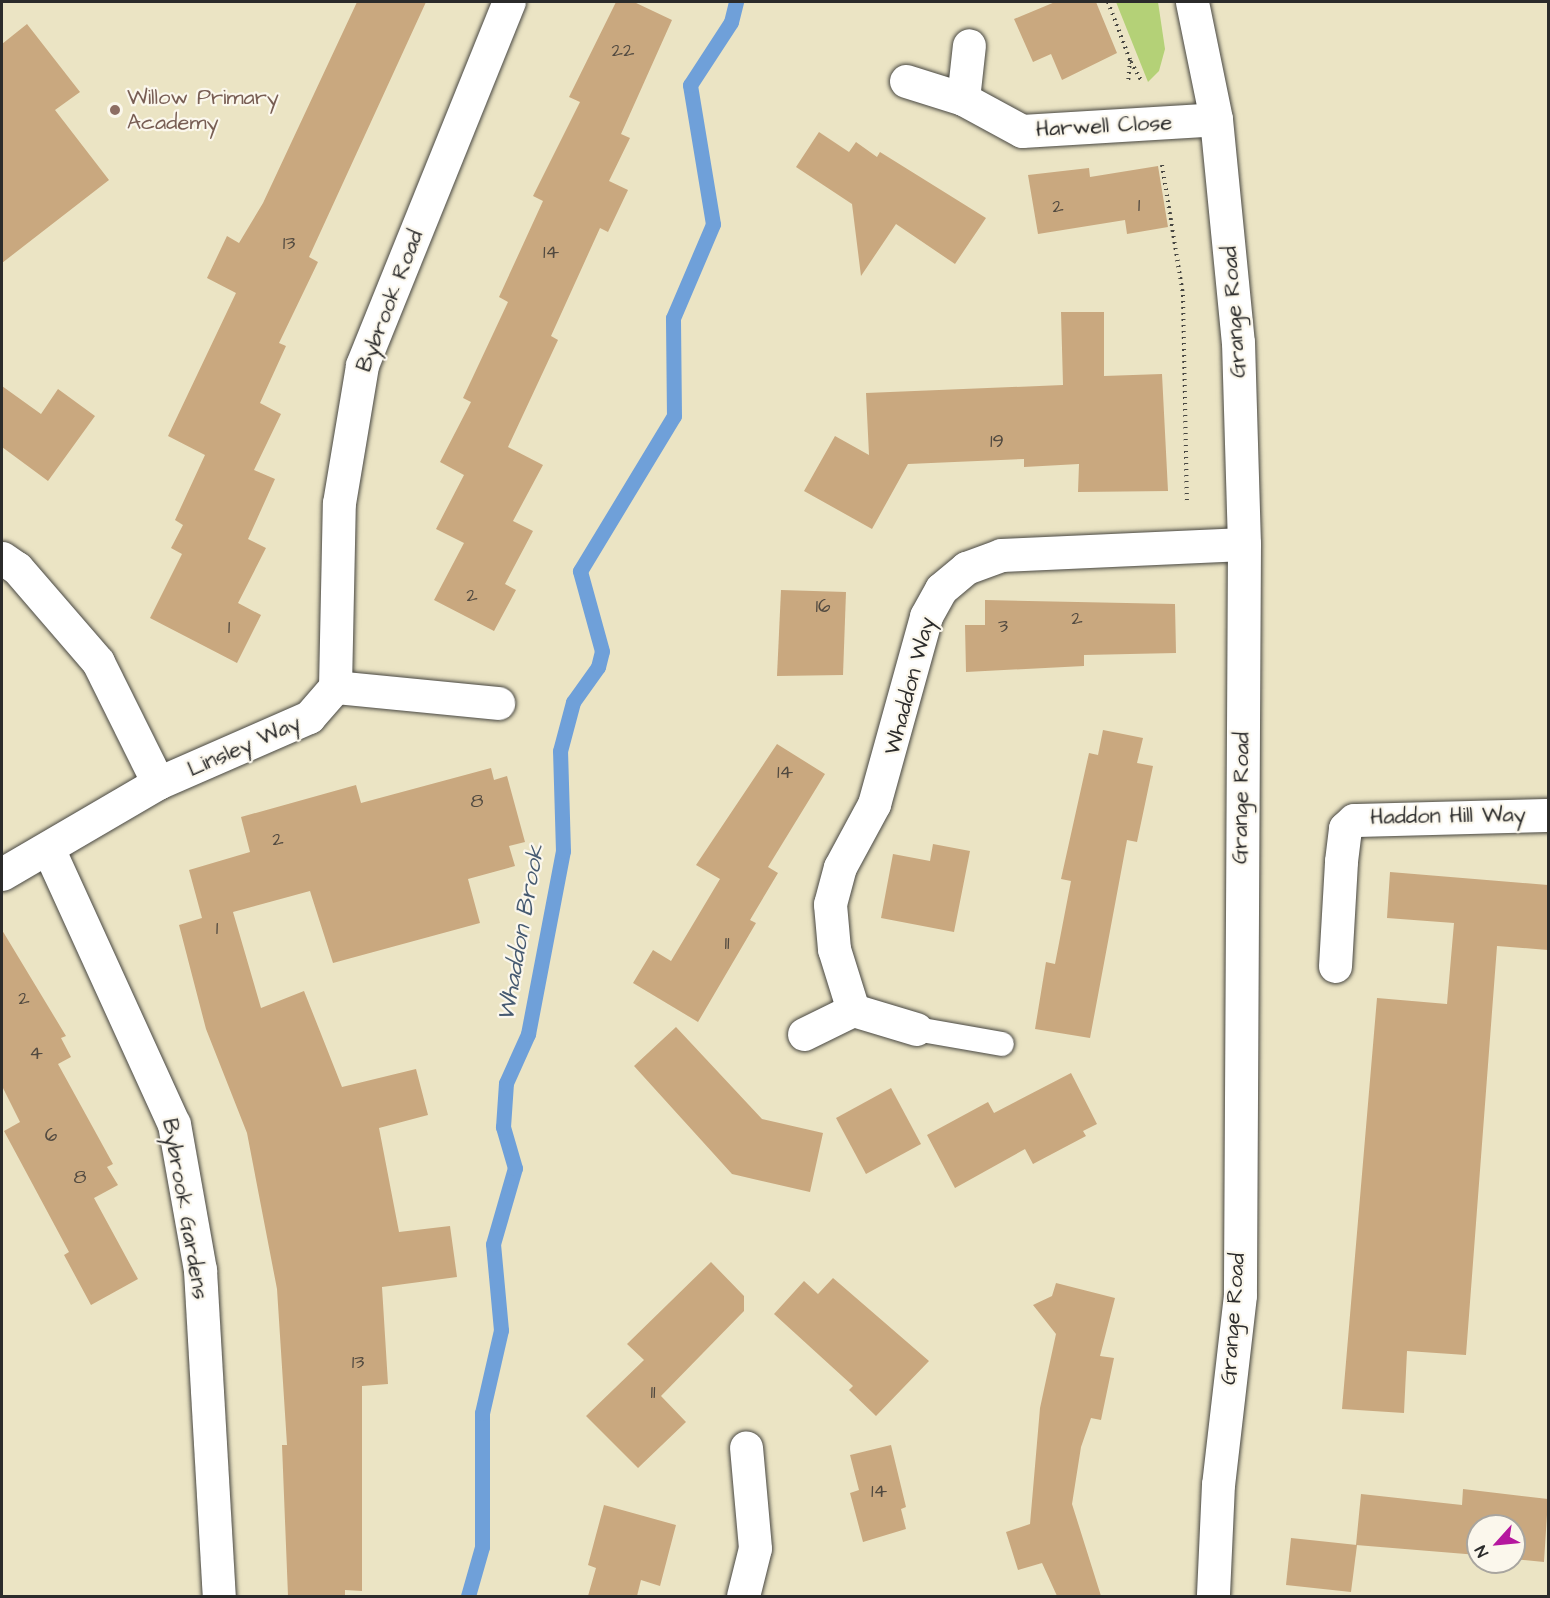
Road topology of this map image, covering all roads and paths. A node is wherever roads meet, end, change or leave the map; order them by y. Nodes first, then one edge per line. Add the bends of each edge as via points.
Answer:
1 (509, 2) edge
2 (1108, 2) edge
3 (1192, 2) edge
4 (969, 45) dead end
5 (906, 81) dead end
6 (963, 99) junction
7 (1216, 119) junction
8 (1113, 125) junction
9 (1244, 544) junction
10 (1188, 547) junction
11 (2, 558) edge
12 (335, 687) junction
13 (498, 703) dead end
14 (158, 783) junction
15 (1548, 815) edge
16 (48, 848) junction
17 (2, 874) edge
18 (1335, 966) dead end
19 (853, 1010) junction
20 (916, 1029) joint
21 (804, 1034) dead end
22 (1002, 1044) dead end
23 (746, 1447) dead end
24 (219, 1596) edge
25 (743, 1596) edge
26 (1213, 1596) edge

1 - 12 street, Bybrook Road via 362,365 339,503
2 - 8 path via 1130,60 1125,90 1105,99
3 - 7 street, Grange Road
4 - 6 street
5 - 6 street, Harwell Close
6 - 8 street, Harwell Close via 1022,131
7 - 8 street, Harwell Close
7 - 9 street, Grange Road via 1238,342
8 - 10 path via 1114,144 1145,149 1164,166 1172,207 1183,295
9 - 10 street, Whaddon Way
9 - 26 street, Grange Road via 1239,1295 1218,1484
10 - 19 street, Whaddon Way via 1001,555 966,568 941,589 926,616 882,784 840,867 830,904 834,948
11 - 14 street via 17,568 98,662
12 - 13 street
12 - 14 street, Linsley Way via 309,717
14 - 16 street, Linsley Way
15 - 18 street, Haddon Hill Way via 1354,820 1345,828 1342,850
16 - 17 street, Linsley Way
16 - 24 street, Bybrook Gardens via 174,1124 200,1270
19 - 20 street
19 - 21 street
20 - 22 lane
23 - 25 street via 755,1548

